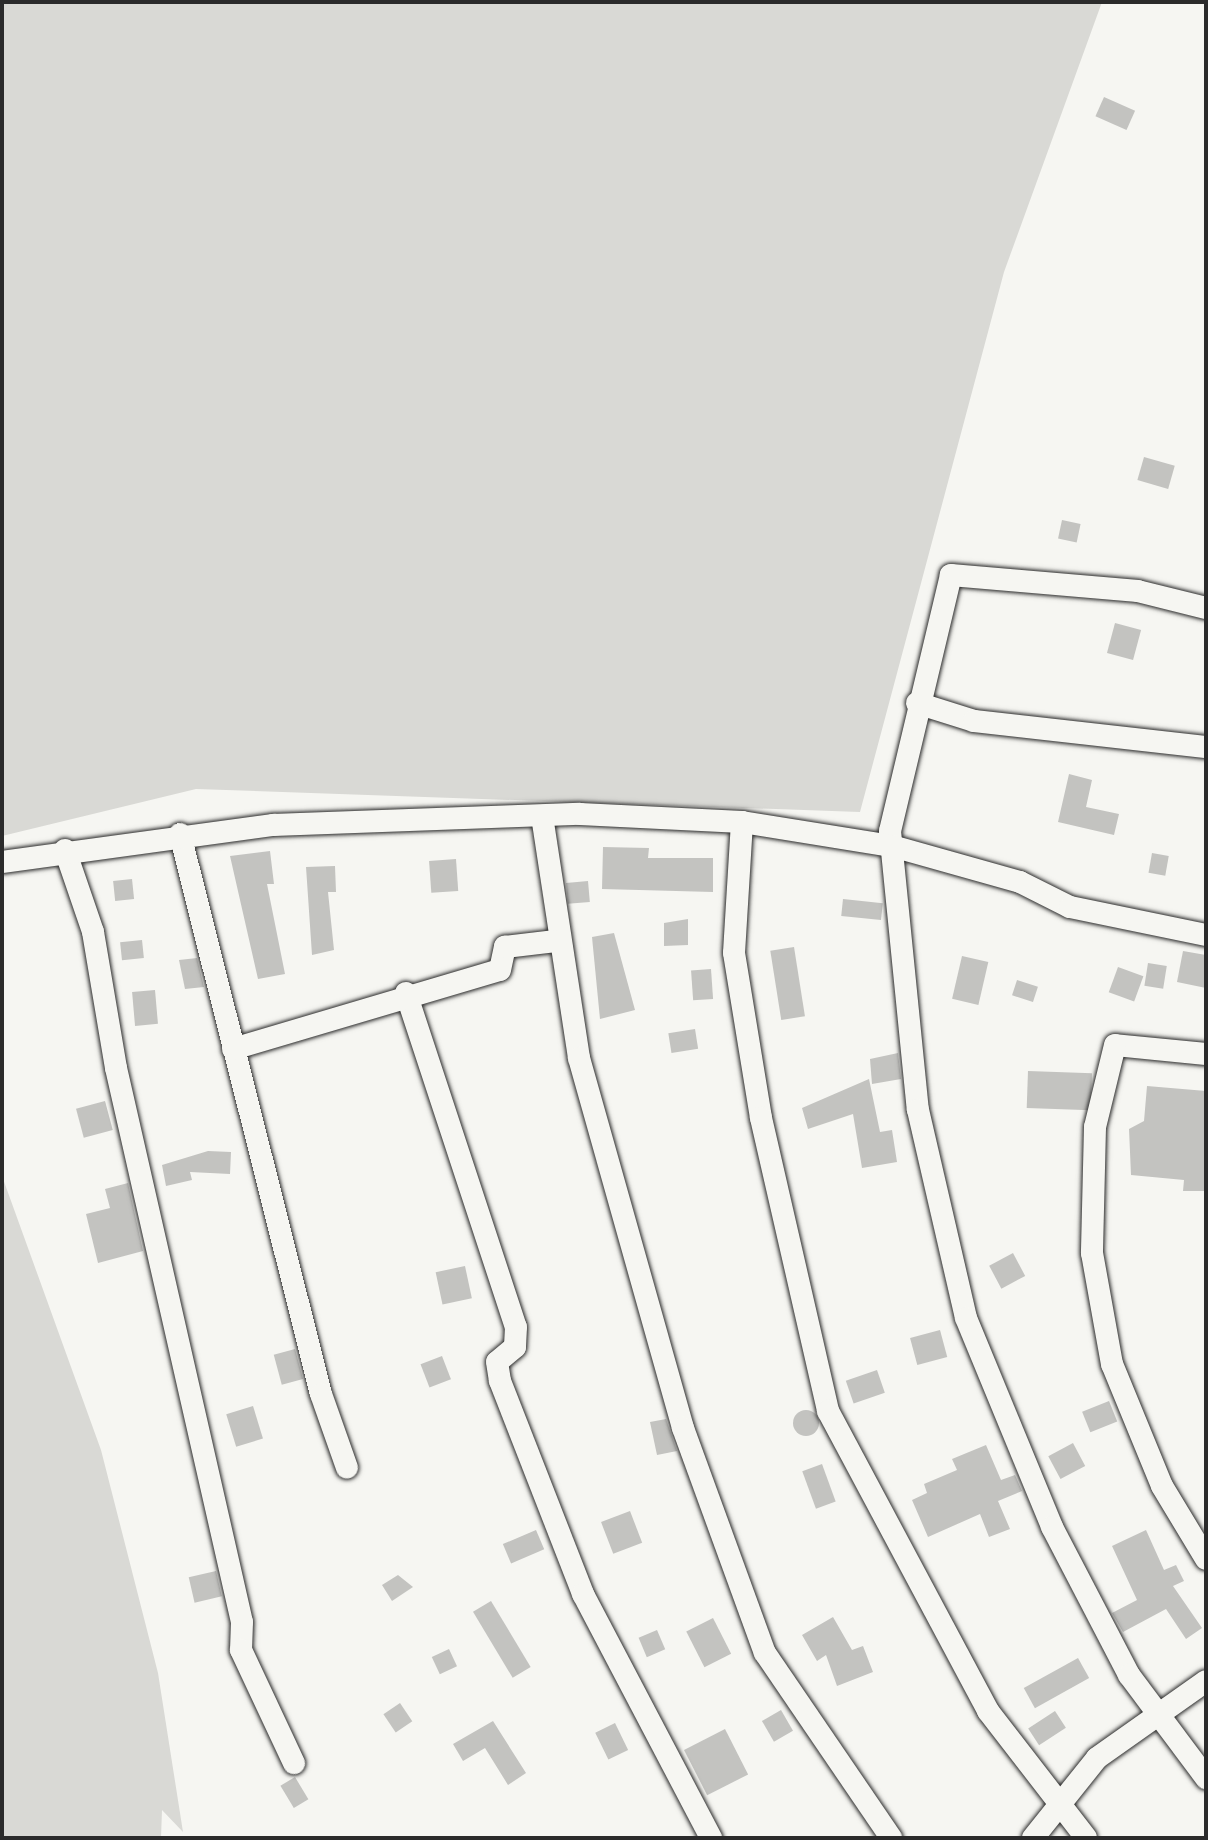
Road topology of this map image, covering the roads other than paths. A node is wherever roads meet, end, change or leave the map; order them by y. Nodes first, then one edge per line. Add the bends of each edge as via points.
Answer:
1 (1206, 608) edge
2 (917, 703) junction
3 (1206, 747) edge
4 (542, 816) junction
5 (742, 822) junction
6 (180, 834) junction
7 (892, 846) junction
8 (65, 850) junction
9 (2, 862) edge
10 (1206, 935) edge
11 (556, 941) junction
12 (406, 993) junction
13 (233, 1049) junction
14 (1206, 1054) edge
15 (347, 1468) dead end
16 (1206, 1559) edge
17 (1206, 1681) edge
18 (1161, 1711) junction
19 (294, 1763) dead end
20 (1206, 1778) edge
21 (1064, 1806) junction
22 (711, 1838) edge
23 (891, 1838) edge
24 (1033, 1838) edge
25 (1086, 1838) edge

1 - 2 street via 1138,591 957,572
2 - 3 street via 974,721
2 - 7 street
4 - 5 street
4 - 6 street
4 - 11 street
5 - 7 street
5 - 21 street via 734,953 761,1118 828,1411 988,1711
6 - 8 street
6 - 13 street
7 - 10 street via 1020,882 1070,907
7 - 18 street via 899,977 913,1024 918,1110 951,1272 989,1385 1052,1527 1129,1675
8 - 9 street
8 - 19 street via 93,932 116,1068 242,1622 241,1650
11 - 12 street via 505,947 500,970
11 - 23 street via 579,1058 683,1428 724,1548 765,1653
12 - 13 street
12 - 22 street via 516,1327 515,1347 497,1362 500,1381 583,1594
13 - 15 street via 321,1394
14 - 16 street via 1115,1045 1095,1127 1092,1253 1117,1377 1162,1486
17 - 18 street
18 - 20 street
18 - 21 street via 1097,1758
21 - 24 street
21 - 25 street

